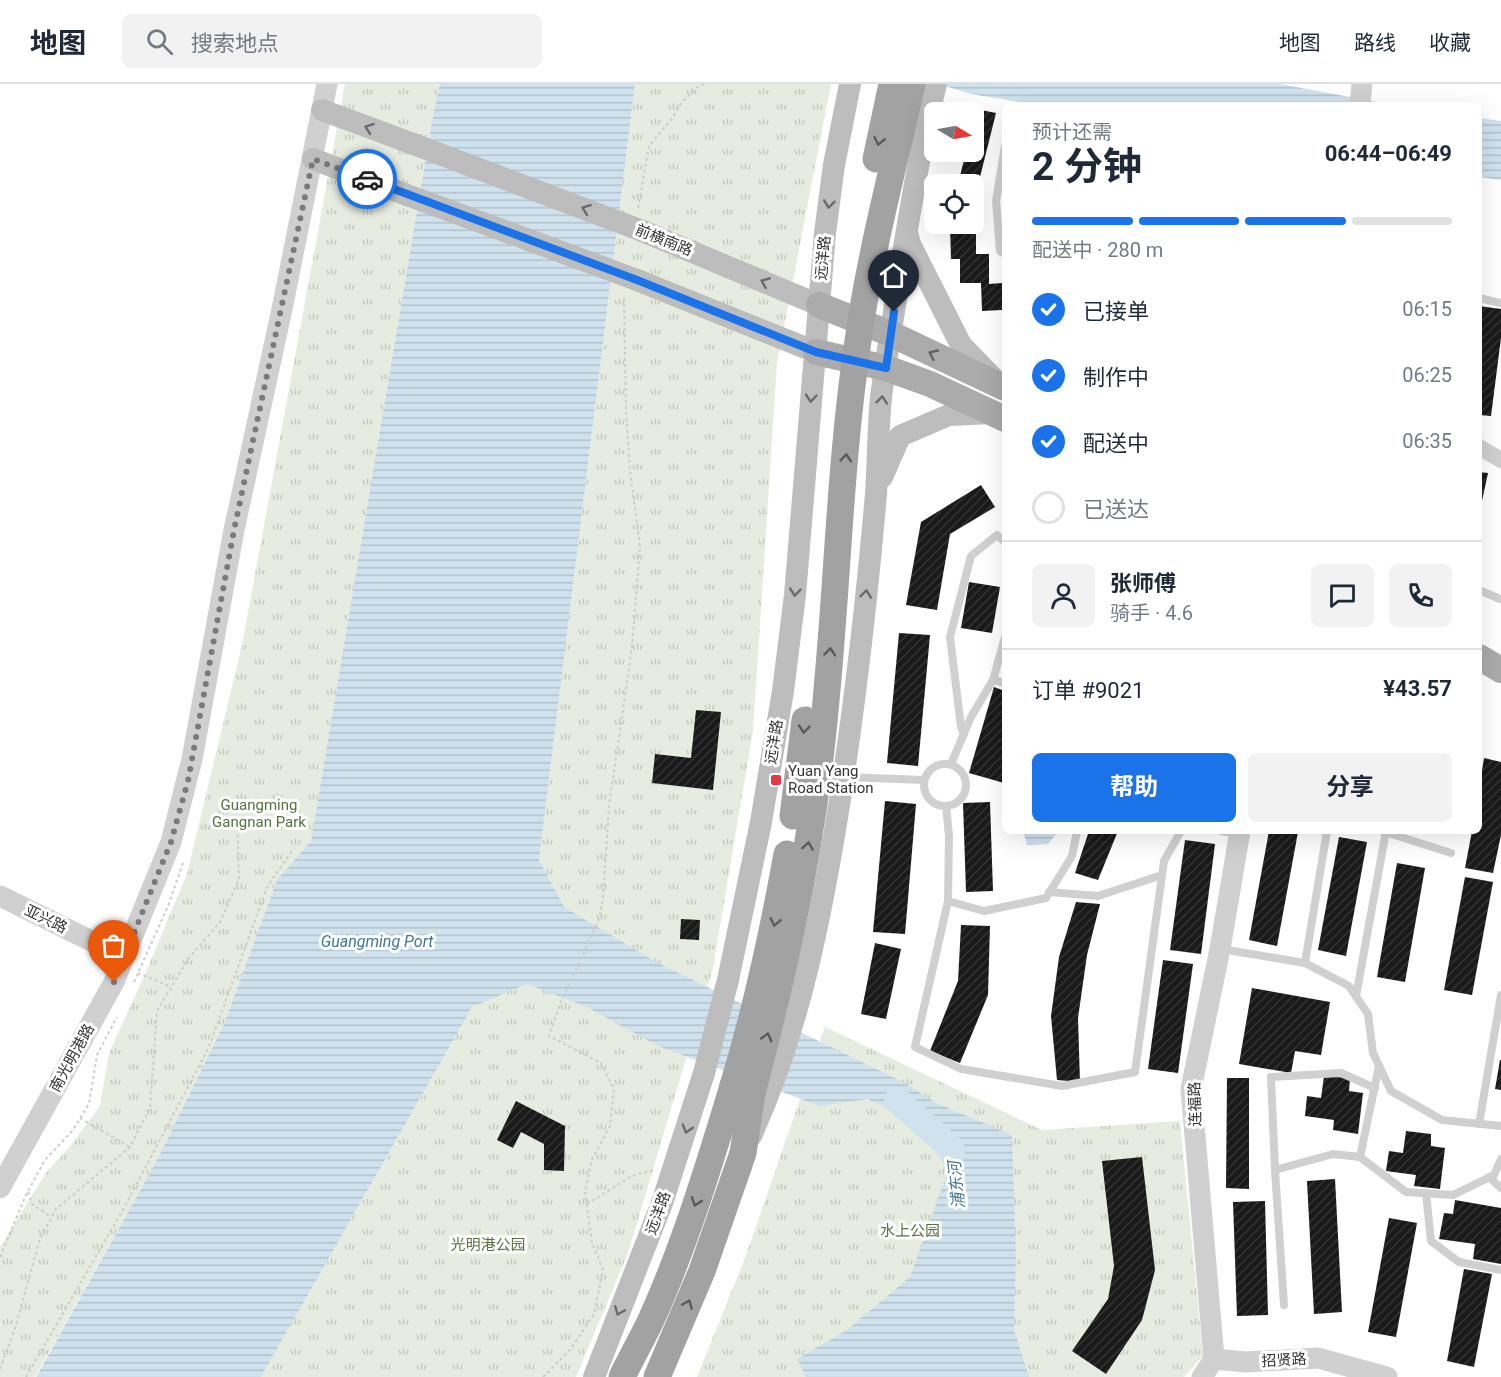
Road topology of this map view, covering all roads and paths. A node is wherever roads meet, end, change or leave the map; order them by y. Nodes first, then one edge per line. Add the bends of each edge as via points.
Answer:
1 (327, 84) edge
2 (704, 84) edge
3 (850, 84) edge
4 (892, 84) edge
5 (1362, 84) edge
6 (926, 90) edge
7 (1360, 102) edge
8 (322, 110) junction
9 (313, 159) junction
10 (1002, 164) edge
11 (638, 224) junction
12 (906, 231) junction
13 (1002, 252) edge
14 (631, 285) junction
15 (1482, 299) edge
16 (1501, 303) edge
17 (819, 305) junction
18 (891, 334) junction
19 (816, 352) junction
20 (886, 368) junction
21 (1002, 387) edge
22 (999, 416) edge
23 (1482, 449) edge
24 (1501, 460) edge
25 (876, 492) junction
26 (1002, 539) edge
27 (1482, 591) edge
28 (1501, 597) edge
29 (1482, 640) edge
30 (1002, 648) edge
31 (1501, 650) edge
32 (1482, 659) edge
33 (1501, 670) edge
34 (993, 680) junction
35 (1002, 682) edge
36 (964, 734) junction
37 (951, 764) junction
38 (844, 777) junction
39 (924, 780) junction
40 (946, 806) junction
41 (237, 809) dead end
42 (1076, 834) edge
43 (1179, 834) edge
44 (1233, 834) edge
45 (1326, 834) edge
46 (1383, 834) edge
47 (1393, 834) edge
48 (294, 848) dead end
49 (1451, 853) dead end
50 (185, 857) dead end
51 (1162, 875) junction
52 (1049, 892) junction
53 (0, 896) edge
54 (948, 901) junction
55 (1220, 949) junction
56 (124, 957) junction
57 (1305, 963) junction
58 (139, 974) junction
59 (134, 984) dead end
60 (171, 987) junction
61 (1501, 995) edge
62 (1356, 996) junction
63 (118, 1014) dead end
64 (1379, 1066) junction
65 (1375, 1088) junction
66 (752, 1092) junction
67 (80, 1118) junction
68 (1479, 1124) junction
69 (1501, 1126) edge
70 (130, 1147) junction
71 (1360, 1157) junction
72 (1501, 1159) edge
73 (654, 1170) dead end
74 (1275, 1170) junction
75 (1489, 1177) junction
76 (0, 1188) edge
77 (1501, 1188) edge
78 (28, 1192) junction
79 (1426, 1193) junction
80 (586, 1204) junction
81 (51, 1217) junction
82 (0, 1257) edge
83 (1501, 1270) edge
84 (1284, 1305) dead end
85 (1214, 1359) junction
86 (0, 1369) edge
87 (26, 1377) edge
88 (543, 1377) edge
89 (594, 1377) edge
90 (622, 1377) edge
91 (657, 1377) edge
92 (1202, 1377) edge
93 (1388, 1377) edge

1 - 8 street, 南光明港路
2 - 11 path via 682,102 649,146
3 -> 17 main road, 远洋路 via 830,192
4 -> 66 highway, bridge via 839,337 808,690 790,837 760,988
5 - 7 street
6 - 12 main road
66 -> 6 highway, bridge via 781,982 808,843 823,732 858,341 872,262
8 - 9 street, 南光明港路
11 -> 8 main road, 前横南路, bridge
9 - 14 main road, bridge
9 - 56 street, 南光明港路 via 234,530 188,781 171,842
10 - 13 lane via 996,201
17 -> 11 main road, 前横南路
12 - 18 main road
12 - 21 main road, 前横南路 via 961,345
14 - 19 main road
14 - 80 path via 626,411 640,546 632,647 609,806 603,898 549,1036 601,1062 614,1089 610,1126 592,1159
15 - 16 lane
17 - 18 main road, 前横南路
17 - 19 main road, 远洋路
18 - 20 main road
21 -> 18 main road, 前横南路
19 - 20 main road
19 -> 89 main road, 远洋路 via 787,662 761,822 728,980 704,1073 662,1203
20 - 22 main road
25 -> 20 main road
22 - 25 main road via 949,415 900,436
23 - 24 street
38 -> 25 main road
26 - 36 lane via 997,535 971,556 950,637
27 - 28 lane
29 - 31 main road
30 - 34 lane
32 - 33 main road
34 - 35 lane
34 - 36 lane
36 - 37 lane
37 - 39 lane via 937,765
37 - 40 lane via 962,772 966,784 963,796
38 - 39 lane
38 - 66 main road via 811,961 799,1004
39 - 40 lane via 928,798
40 - 54 lane
41 - 60 path via 239,879 220,921 188,959
42 - 52 lane via 1072,856
43 - 51 lane via 1164,861
44 - 55 street, 连福路
45 - 57 lane
46 - 62 lane
47 - 49 lane
48 - 87 path via 267,887 209,1047 124,1208
50 - 58 path
51 - 52 lane via 1098,896
51 - 54 lane via 1134,1072 1062,1086 961,1069 915,1047
52 - 54 lane via 1046,898 984,911
53 - 56 street, 亚兴路
55 - 57 lane
55 - 85 street, 连福路 via 1191,1089
56 - 58 path
56 - 76 street, 南光明港路 via 114,982
57 - 62 lane via 1349,986
58 - 59 path
58 - 60 path
60 - 70 path via 157,1011 150,1108
61 - 68 lane
62 - 64 lane via 1368,1014 1373,1053
63 - 67 path via 97,1055 89,1104
64 - 65 lane
64 - 68 lane via 1391,1091 1442,1120
65 - 71 lane
65 - 74 lane via 1341,1073 1271,1077
66 -> 90 highway via 706,1172 651,1319
91 -> 66 highway via 702,1271 743,1153
67 - 70 path
67 - 78 path via 45,1160
68 - 69 lane
70 - 81 path
71 - 74 lane via 1333,1154
71 - 79 lane via 1406,1192
72 - 75 lane via 1494,1175
73 - 80 path via 632,1176
74 - 84 lane
75 - 77 lane
75 - 79 lane via 1453,1195
78 - 81 path via 32,1204
78 - 82 path
79 - 83 lane via 1431,1241 1459,1262
80 - 88 path via 592,1243 603,1270 594,1314 570,1350
81 - 86 path via 40,1239
85 - 92 street
85 - 93 street, 招贤路 via 1246,1362 1318,1358

